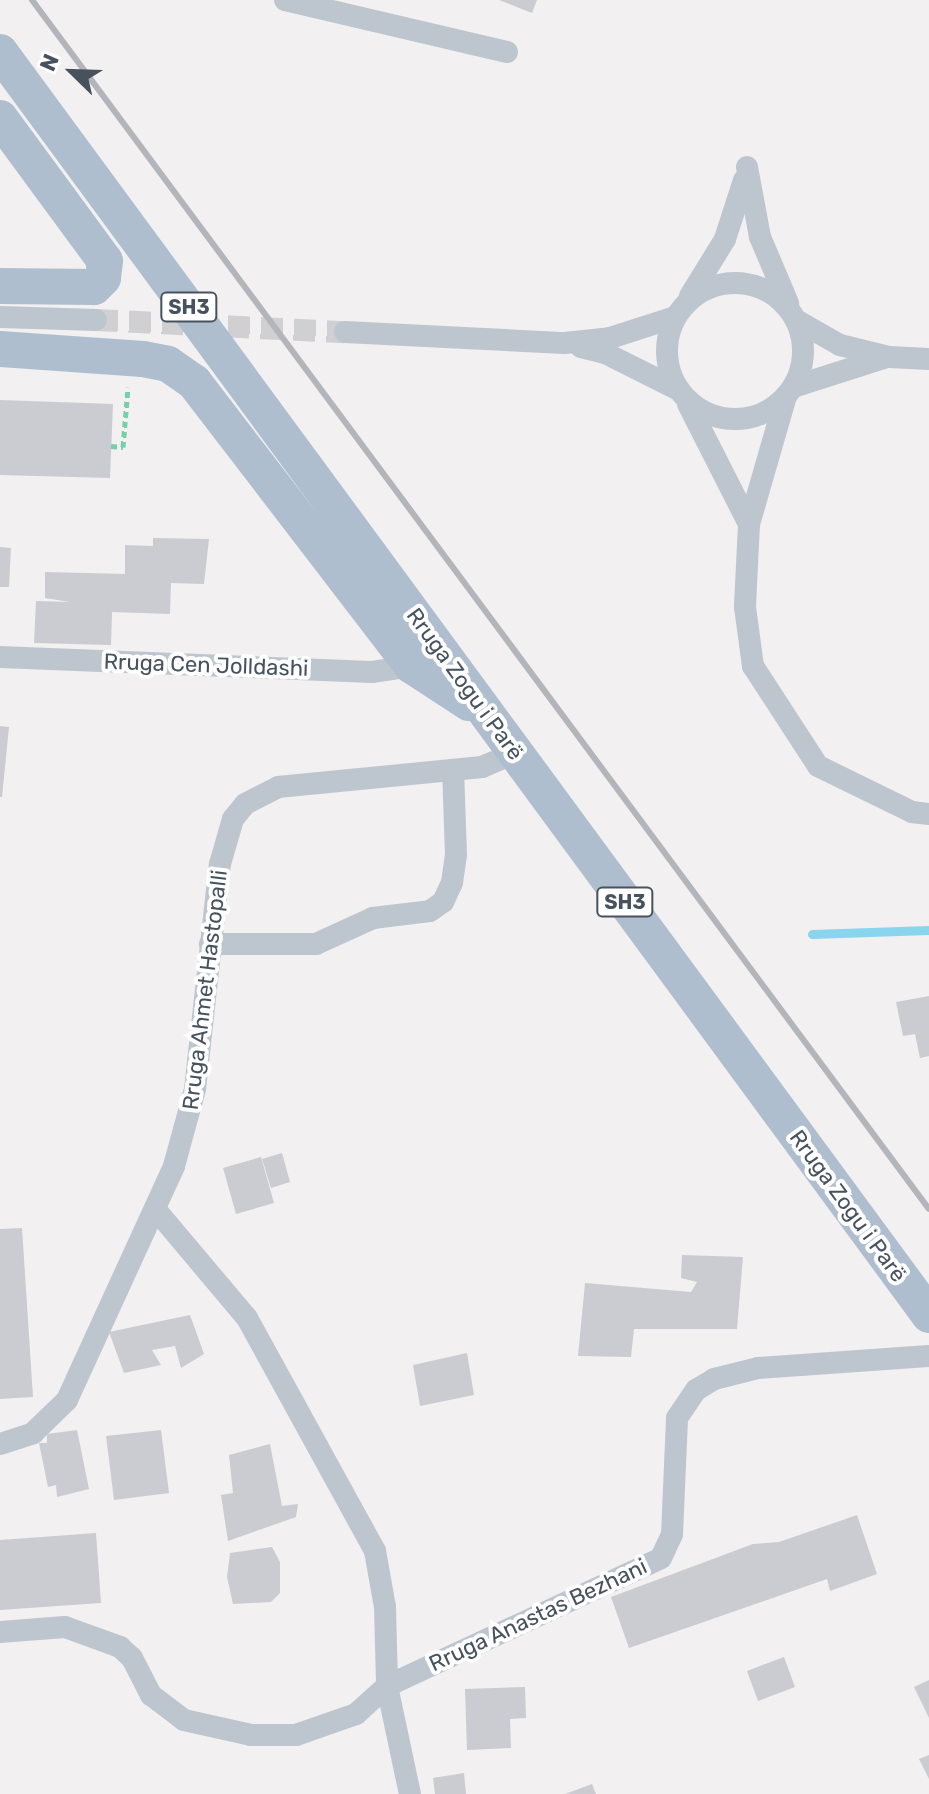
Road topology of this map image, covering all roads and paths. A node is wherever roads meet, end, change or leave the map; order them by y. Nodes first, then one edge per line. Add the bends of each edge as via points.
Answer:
1 (285, 0) edge
2 (0, 52) edge
3 (507, 52) dead end
4 (0, 118) edge
5 (0, 286) edge
6 (680, 310) junction
7 (794, 316) junction
8 (0, 317) edge
9 (96, 320) tunnel mouth
10 (345, 332) tunnel mouth
11 (565, 343) junction
12 (0, 349) edge
13 (889, 357) junction
14 (131, 358) junction
15 (929, 359) edge
16 (790, 392) junction
17 (682, 394) junction
18 (111, 446) dead end
19 (749, 524) junction
20 (0, 657) edge
21 (412, 666) junction
22 (485, 712) junction
23 (515, 753) junction
24 (453, 770) junction
25 (929, 814) edge
26 (210, 944) junction
27 (156, 1210) junction
28 (929, 1315) edge
29 (929, 1356) edge
30 (0, 1444) edge
31 (0, 1632) edge
32 (387, 1686) junction
33 (410, 1794) edge

1 - 3 street
2 - 22 main road, Rruga Zogu i Parë / SH3
4 - 5 main road via 105,261 103,278 94,287
6 - 7 street via 710,287 740,282 778,296
6 - 7 street via 725,239 747,167 760,237
6 - 11 street via 610,338
6 - 17 street via 667,362
7 - 13 street via 840,345
7 - 16 street via 803,353
8 - 9 street
10 - 11 street
11 - 17 street via 605,353
12 - 14 main road
13 - 15 street
13 - 16 street
14 - 18 path via 123,447
14 - 21 main road via 168,364 194,382
16 - 17 street via 754,417 735,419 699,410
16 - 19 street
17 - 19 street
19 - 25 street via 745,607 753,666 818,766 912,812
20 - 21 street, Rruga Cen Jolldashi via 372,672
21 - 22 main road
22 - 23 main road, Rruga Zogu i Parë / SH3
23 - 24 street, Rruga Ahmet Hastopalli via 497,764
23 - 28 main road, Rruga Zogu i Parë / SH3
24 - 26 street, Rruga Ahmet Hastopalli via 278,787 245,804 225,839
24 - 26 street via 456,855 443,902 430,911 373,918 316,944
26 - 27 street, Rruga Ahmet Hastopalli via 188,1124
27 - 30 street, Rruga Ahmet Hastopalli via 67,1400 33,1433
27 - 32 street via 247,1318 375,1551 385,1607
29 - 32 street, Rruga Anastas Bezhani via 758,1368 714,1379 696,1390 677,1418 672,1534 661,1558
31 - 32 street, Rruga Anastas Bezhani via 65,1627 109,1642 132,1658 151,1695 167,1710 184,1720 239,1734 296,1735 356,1714
32 - 33 street

